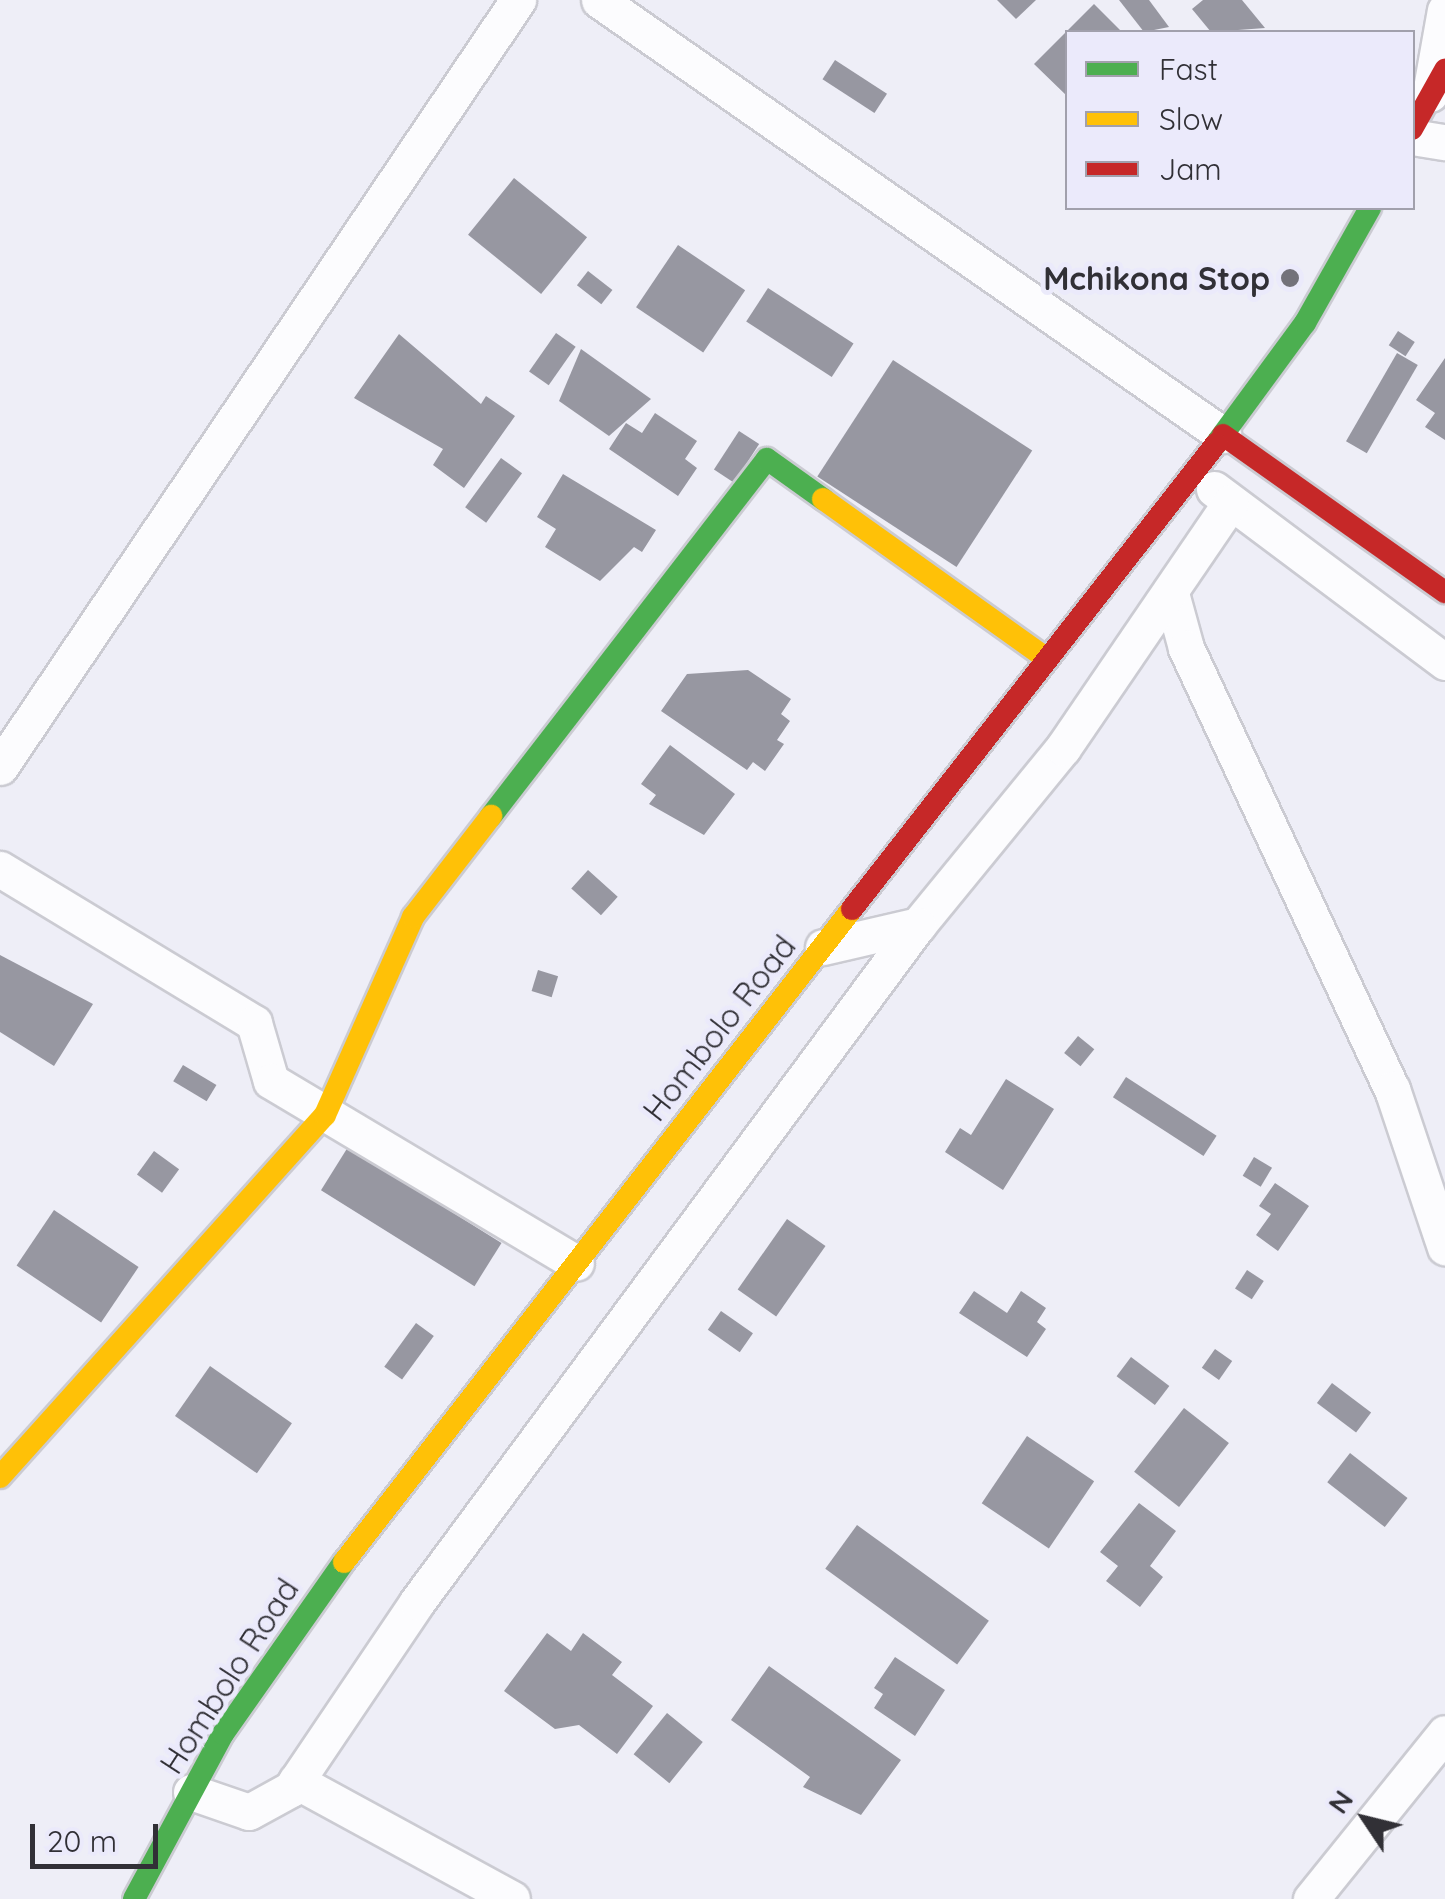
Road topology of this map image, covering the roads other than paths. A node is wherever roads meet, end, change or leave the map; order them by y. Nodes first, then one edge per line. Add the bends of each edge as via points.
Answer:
1 (518, 0) edge
2 (599, 0) edge
3 (1445, 10) edge
4 (1429, 99) edge
5 (1415, 137) edge
6 (1445, 142) edge
7 (1369, 210) edge
8 (1224, 435) junction
9 (1194, 472) junction
10 (1230, 502) junction
11 (1445, 592) edge
12 (1171, 593) junction
13 (1047, 660) junction
14 (1445, 662) edge
15 (0, 767) edge
16 (0, 869) edge
17 (918, 925) junction
18 (824, 947) junction
19 (325, 1116) junction
20 (1445, 1247) edge
21 (576, 1263) junction
22 (0, 1477) edge
23 (1445, 1733) edge
24 (296, 1781) junction
25 (192, 1792) junction
26 (134, 1899) edge
27 (512, 1899) edge
28 (1311, 1899) edge

1 - 15 street
2 - 8 street
3 - 4 street
5 - 6 street
7 - 8 street, Hombolo Road via 1305,324
8 - 9 street, Hombolo Road
8 - 11 street
9 - 10 street
9 - 13 street, Hombolo Road
10 - 12 street
10 - 14 street
12 - 17 street via 1063,748
12 - 20 street via 1186,648 1392,1089
13 - 18 street, Hombolo Road
13 - 19 street via 768,459 413,917
16 - 19 street via 254,1023 270,1081
17 - 18 street
17 - 24 street via 417,1602
18 - 21 street, Hombolo Road
19 - 21 street
19 - 22 street
21 - 25 street, Hombolo Road via 363,1535
23 - 28 street
24 - 25 street via 249,1812
24 - 27 street
25 - 26 street, Hombolo Road

